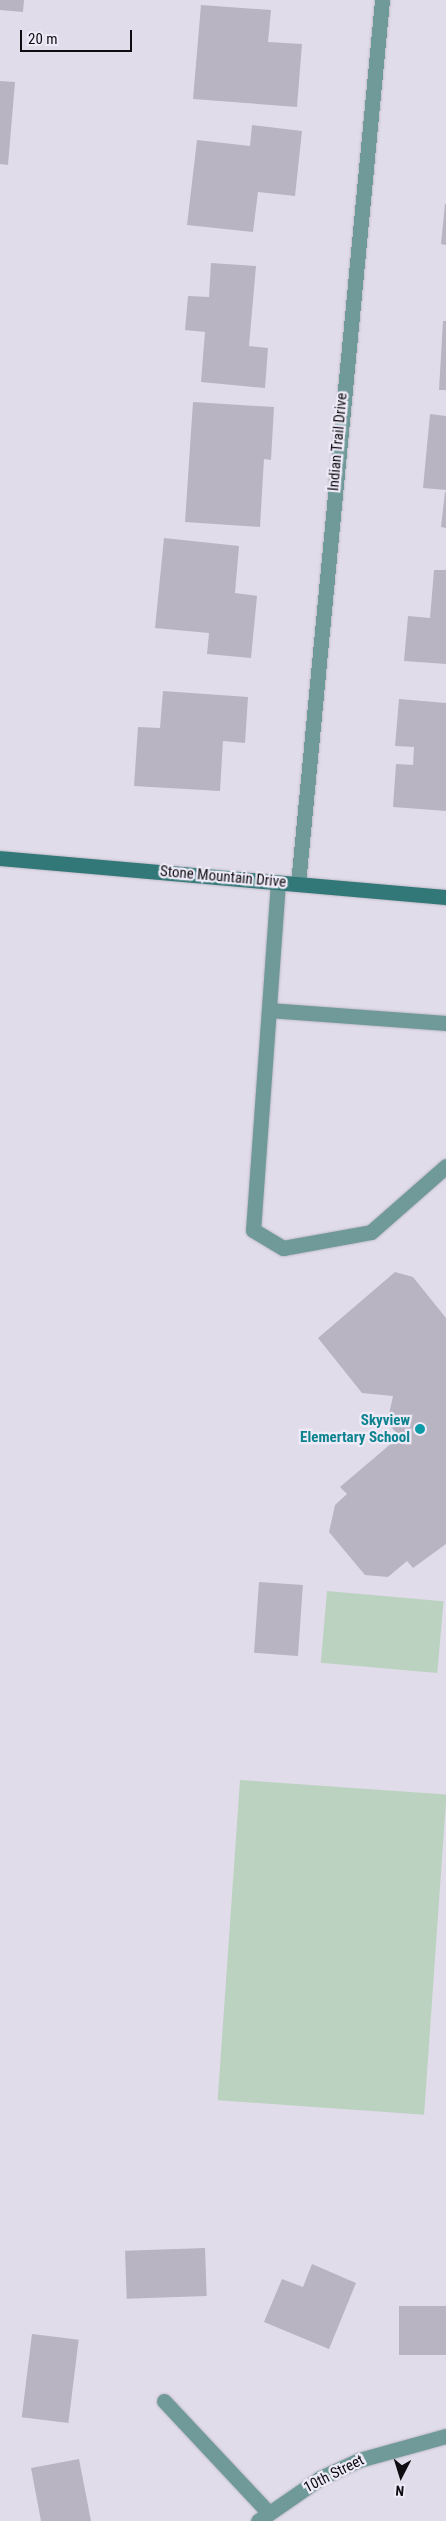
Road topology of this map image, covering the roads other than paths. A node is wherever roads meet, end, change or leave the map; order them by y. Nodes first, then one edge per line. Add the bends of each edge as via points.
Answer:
1 (382, 0) edge
2 (0, 858) edge
3 (278, 882) junction
4 (298, 884) junction
5 (446, 897) edge
6 (269, 1010) junction
7 (446, 1023) edge
8 (446, 1166) edge
9 (164, 2401) dead end
10 (446, 2436) edge
11 (263, 2517) edge

1 - 4 street, Indian Trail Drive
2 - 3 street, Stone Mountain Drive
3 - 4 street, Stone Mountain Drive
3 - 6 street
4 - 5 street, Stone Mountain Drive
6 - 7 street
6 - 8 street via 253,1230 283,1248 371,1232
9 - 11 street
10 - 11 street, 10th Street via 359,2460 320,2478

